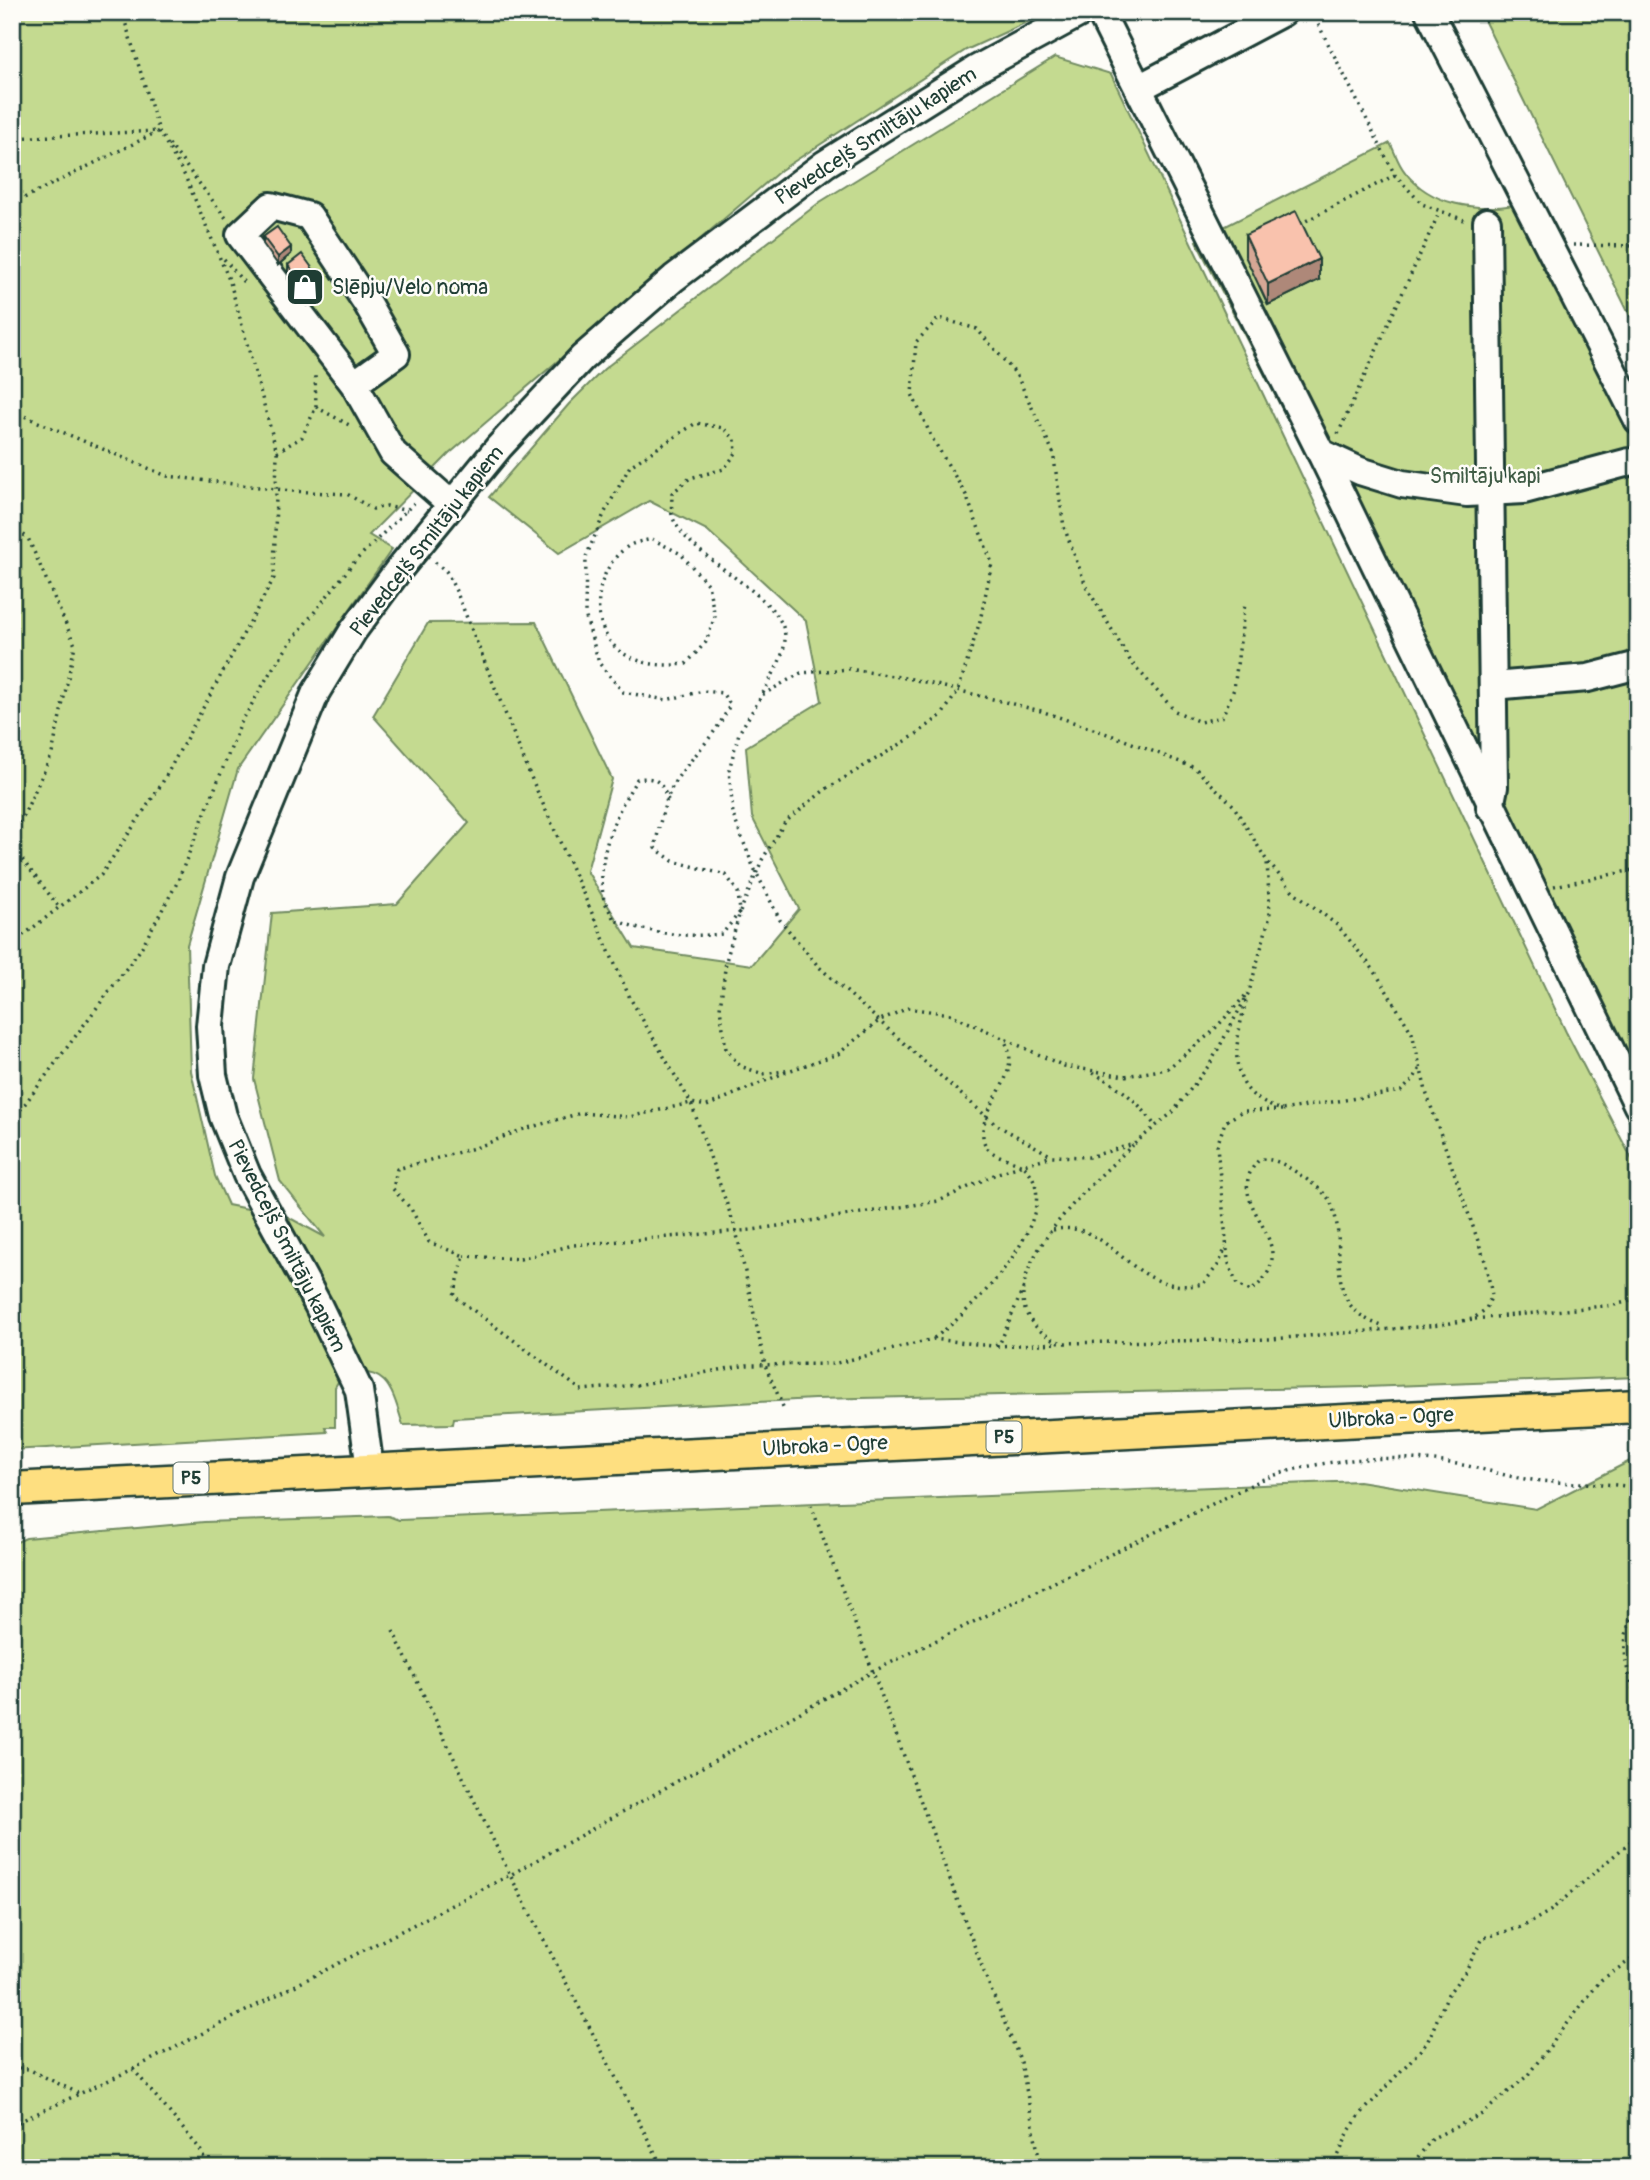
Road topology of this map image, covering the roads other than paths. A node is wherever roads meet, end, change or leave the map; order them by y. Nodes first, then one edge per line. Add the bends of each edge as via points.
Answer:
1 (1082, 12) edge
2 (1100, 12) edge
3 (1283, 12) edge
4 (1429, 12) edge
5 (1139, 88) junction
6 (1487, 222) road end
7 (354, 384) junction
8 (1638, 420) edge
9 (1325, 454) junction
10 (1629, 462) dead end
11 (1491, 492) junction
12 (452, 505) junction
13 (1638, 665) edge
14 (1493, 685) junction
15 (1490, 807) junction
16 (1638, 1106) edge
17 (1638, 1406) edge
18 (370, 1469) junction
19 (12, 1489) edge

1 - 12 street, Pievedceļš Smiltāju kapiem via 975,70 837,156 674,278 582,358
2 - 5 street
3 - 5 street
4 - 8 street
5 - 9 street
6 - 11 street
7 - 7 street via 240,235 271,206 309,216 396,354
7 - 12 street via 393,453
9 - 11 street via 1402,484 1434,491
9 - 15 street
10 - 11 street via 1524,490
11 - 14 street
12 - 18 street, Pievedceļš Smiltāju kapiem via 354,631 316,692 240,877 216,966 210,1026 213,1075 223,1116 247,1175 359,1390
13 - 14 street via 1588,678
14 - 15 street via 1494,788
15 - 16 street
17 - 18 main road, Ulbroka - Ogre / P5
18 - 19 main road, Ulbroka - Ogre / P5

